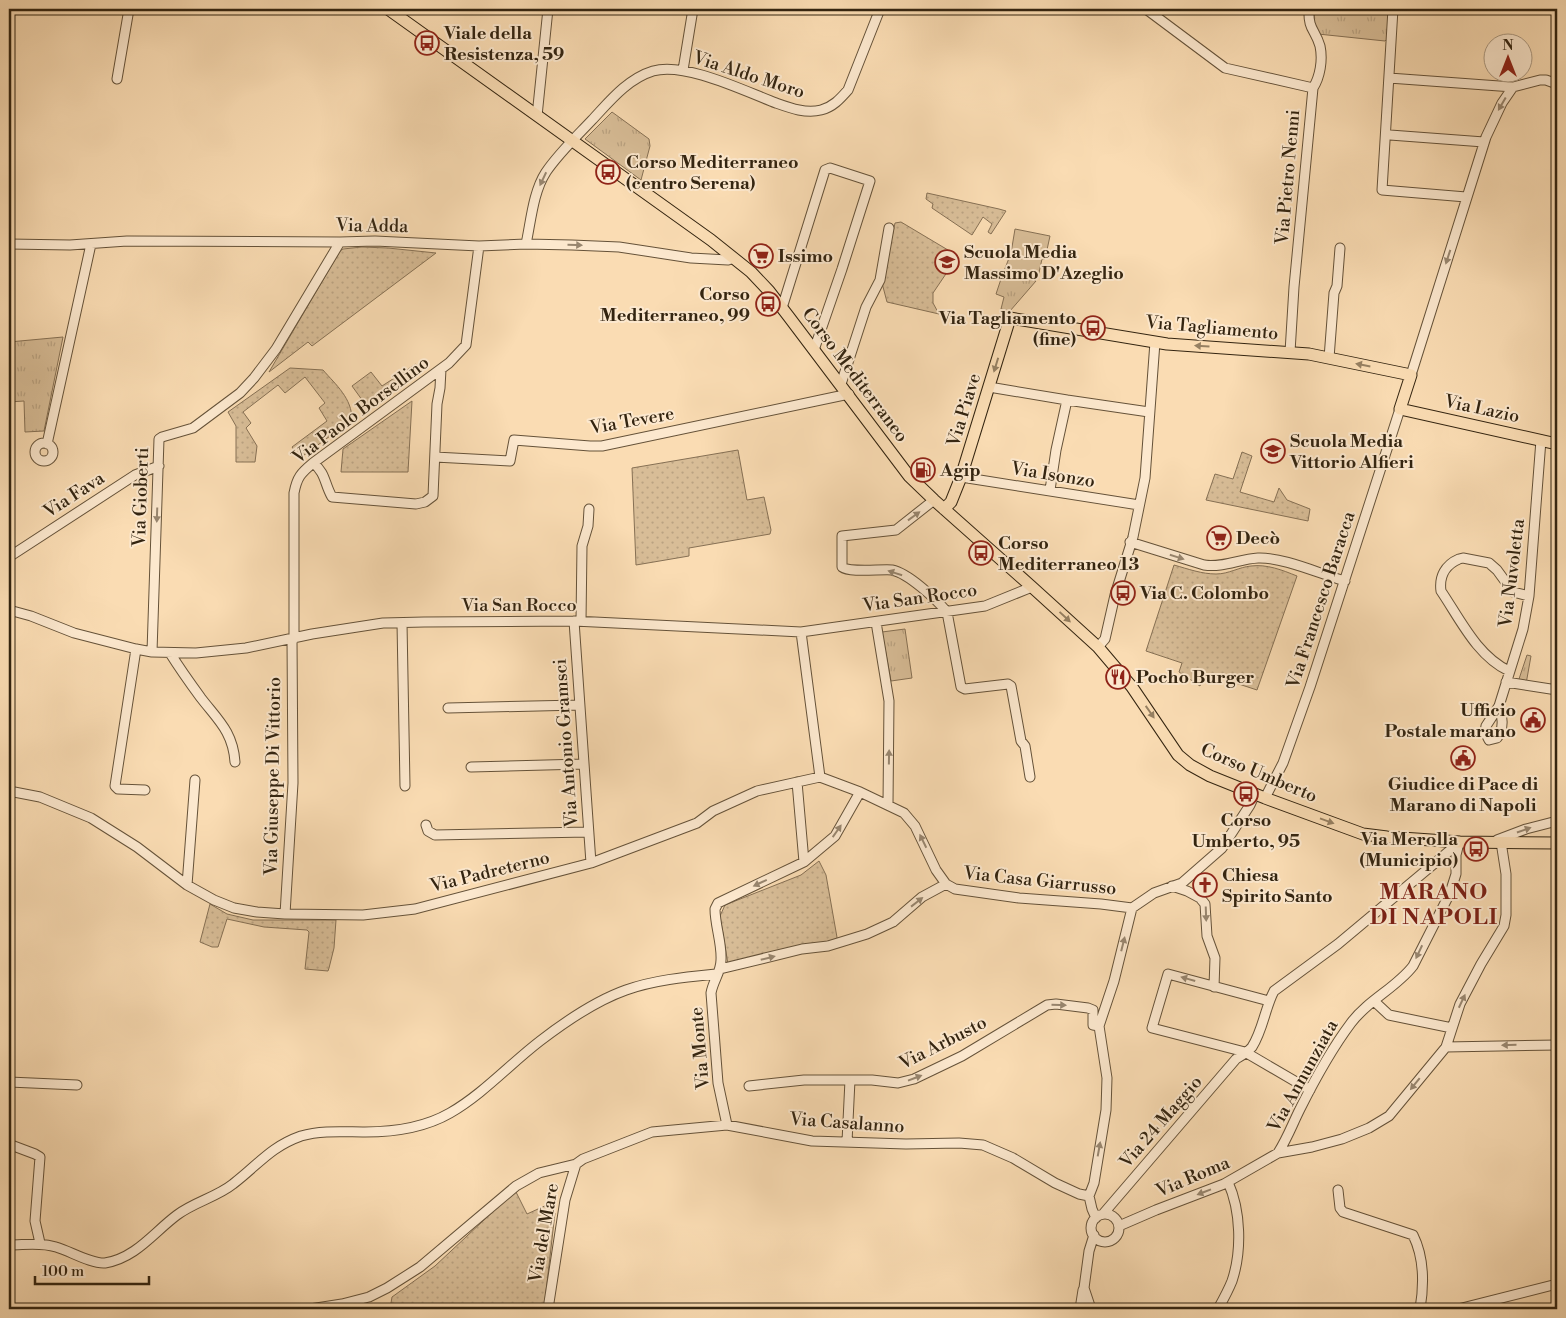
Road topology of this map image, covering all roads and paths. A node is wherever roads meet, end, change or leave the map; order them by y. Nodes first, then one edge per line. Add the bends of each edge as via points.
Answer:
1 (129, 9) edge
2 (388, 9) edge
3 (548, 9) edge
4 (694, 9) edge
5 (880, 9) edge
6 (1146, 9) edge
7 (1309, 9) edge
8 (1393, 9) edge
9 (683, 70) junction
10 (1389, 78) junction
11 (116, 79) dead end
12 (1557, 84) edge
13 (1513, 87) junction
14 (1313, 88) junction
15 (538, 116) junction
16 (1387, 134) junction
17 (572, 140) junction
18 (1484, 142) junction
19 (1466, 197) junction
20 (889, 228) dead end
21 (340, 242) junction
22 (9, 244) edge
23 (90, 244) junction
24 (526, 244) junction
25 (479, 246) junction
26 (1340, 248) dead end
27 (734, 258) junction
28 (782, 308) junction
29 (1010, 318) joint
30 (1155, 342) junction
31 (814, 350) junction
32 (1290, 352) junction
33 (1329, 358) junction
34 (440, 369) junction
35 (1411, 375) junction
36 (841, 384) junction
37 (989, 388) junction
38 (849, 394) junction
39 (1067, 400) junction
40 (1400, 410) junction
41 (1149, 412) junction
42 (1541, 440) junction
43 (46, 444) dead end
44 (1557, 444) edge
45 (435, 457) junction
46 (313, 462) junction
47 (159, 466) junction
48 (961, 477) junction
49 (1050, 490) junction
50 (934, 500) junction
51 (1139, 505) junction
52 (589, 509) dead end
53 (944, 509) junction
54 (1130, 542) junction
55 (9, 557) edge
56 (1345, 581) junction
57 (1032, 587) junction
58 (1529, 596) junction
59 (9, 610) edge
60 (947, 612) junction
61 (578, 621) junction
62 (876, 622) junction
63 (402, 623) junction
64 (802, 632) junction
65 (293, 639) junction
66 (1098, 647) junction
67 (136, 649) junction
68 (152, 652) junction
69 (170, 653) junction
70 (1509, 671) junction
71 (1506, 682) junction
72 (1557, 690) edge
73 (579, 704) junction
74 (1499, 706) dead end
75 (448, 708) dead end
76 (235, 762) dead end
77 (583, 764) junction
78 (471, 767) dead end
79 (820, 777) junction
80 (1030, 777) dead end
81 (195, 780) dead end
82 (797, 782) junction
83 (405, 786) dead end
84 (145, 790) dead end
85 (9, 791) edge
86 (860, 792) junction
87 (1260, 796) junction
88 (888, 805) junction
89 (1557, 821) edge
90 (426, 825) dead end
91 (588, 832) junction
92 (1460, 842) junction
93 (1497, 842) junction
94 (1557, 842) edge
95 (804, 862) junction
96 (591, 864) junction
97 (946, 884) junction
98 (188, 885) junction
99 (1172, 886) junction
100 (1132, 908) junction
101 (285, 914) junction
102 (718, 972) junction
103 (1214, 987) junction
104 (1269, 1001) junction
105 (1374, 1001) junction
106 (1099, 1026) junction
107 (1452, 1028) junction
108 (1557, 1045) edge
109 (1446, 1047) junction
110 (1245, 1052) junction
111 (850, 1080) junction
112 (9, 1082) edge
113 (77, 1085) dead end
114 (749, 1086) dead end
115 (1310, 1090) junction
116 (727, 1125) junction
117 (847, 1142) junction
118 (11, 1145) dead end
119 (1278, 1153) junction
120 (576, 1164) junction
121 (1228, 1182) junction
122 (1338, 1190) dead end
123 (1089, 1196) junction
124 (1099, 1216) junction
125 (1119, 1226) junction
126 (1094, 1235) junction
127 (40, 1243) junction
128 (9, 1245) edge
129 (1557, 1284) edge
130 (1084, 1288) junction
131 (310, 1309) edge
132 (548, 1309) edge
133 (1080, 1309) edge
134 (1091, 1309) edge
135 (1218, 1309) edge
136 (1420, 1309) edge
137 (1458, 1309) edge

1 - 11 street
2 - 15 main road, Corso Mediterraneo
3 - 15 street
4 - 9 street
5 - 9 street, Via Aldo Moro via 848,90 839,101 819,110 796,110
6 - 14 street via 1225,68
7 - 14 street, Via Pietro Nenni via 1309,24 1320,50 1319,76
8 - 10 street
9 - 17 street, Via Aldo Moro via 653,71 634,80
10 - 13 street
10 - 16 street
12 - 13 street via 1540,80
13 -> 18 street
14 - 32 street, Via Pietro Nenni
15 - 17 main road, Corso Mediterraneo
16 - 18 street
16 - 19 street via 1382,190
17 -> 24 street, Via Aldo Moro via 540,184
17 - 27 main road, Corso Mediterraneo
18 - 19 street
19 -> 35 street
20 - 36 street via 880,280 866,307
21 - 23 street, Via Adda via 127,241
21 - 25 street, Via Adda
21 - 47 street, Via Gioberti via 276,348 254,378 198,425 159,439
22 - 23 street, Via Adda
23 - 43 street
24 - 25 street, Via Adda
24 -> 27 street, Via Adda via 619,247 691,258
25 - 34 street, Via Paolo Borsellino via 466,345
26 - 33 street
27 - 28 main road, Corso Mediterraneo via 751,272
28 - 31 main road, Corso Mediterraneo
28 - 31 street via 825,170 830,168 870,181
29 - 30 main road, Via Tagliamento
29 -> 37 main road, Via Piave
32 -> 30 main road, Via Tagliamento
30 - 41 street
31 - 36 main road, Corso Mediterraneo
32 - 33 main road, Via Tagliamento
35 -> 33 main road, Via Tagliamento
34 - 45 street
34 - 46 street, Via Paolo Borsellino
35 - 40 main road
36 - 38 main road, Corso Mediterraneo
37 - 39 street
37 - 48 main road, Via Piave
38 - 45 street, Via Tevere via 602,446 514,440 510,461
38 - 50 main road, Corso Mediterraneo via 909,476
39 - 41 street
39 - 49 street
40 - 42 main road, Via Lazio
40 - 56 street, Via Francesco Baracca
41 - 51 street via 1145,478
42 - 44 main road, Via Lazio
42 - 58 street, Via Nuvoletta
45 - 46 street via 433,496 416,504 332,497 322,470
46 - 65 street, Via Paolo Borsellino via 296,481 294,493
47 - 55 street, Via Fava via 135,475
47 -> 68 street, Via Gioberti
48 - 49 street, Via Isonzo
48 - 53 main road, Via Piave via 951,502
49 - 51 street, Via Isonzo
50 - 53 main road, Corso Mediterraneo
60 -> 50 street via 929,594 896,571 847,570 842,567 842,536 896,530
51 - 54 street
52 - 61 street, Via Antonio Gramsci via 582,546
53 - 57 main road, Corso Mediterraneo
54 -> 56 street via 1204,566 1271,559
54 - 66 street via 1105,639
56 - 87 street, Via Francesco Baracca via 1283,763
57 - 60 street, Via San Rocco via 985,606
57 -> 66 main road, Corso Mediterraneo
58 - 70 street, Via Nuvoletta via 1523,629
58 - 70 street via 1513,592 1497,570 1485,561 1459,558 1445,569 1440,581 1441,591 1481,649 1498,666
59 - 67 street, Via San Rocco via 74,633
60 - 62 street, Via San Rocco
60 - 80 street via 960,687 1011,686
61 - 63 street, Via San Rocco
61 - 64 street, Via San Rocco
61 - 73 street, Via Antonio Gramsci
62 - 64 street, Via San Rocco
88 -> 62 street via 889,701
63 - 65 street, Via San Rocco via 383,623
63 - 83 street
64 - 79 street
65 - 69 street, Via San Rocco via 246,648
65 - 101 street, Via Giuseppe Di Vittorio via 293,783
66 -> 87 main road, Corso Umberto via 1132,687 1178,755 1210,776
67 - 68 street, Via San Rocco
67 - 84 street via 115,786 118,789
68 - 69 street, Via San Rocco
69 - 76 street via 221,721 233,745
70 - 71 street, Via Nuvoletta
71 - 72 street
71 - 74 street, Via Nuvoletta
73 - 75 street
73 - 77 street, Via Antonio Gramsci
77 - 78 street
77 - 91 street, Via Antonio Gramsci
79 - 82 street, Via Padreterno
79 - 86 street
81 - 98 street
82 - 95 street
82 - 96 street, Via Padreterno via 758,791 713,811 697,823
85 - 98 street, Via Padreterno via 40,797 91,818
86 - 88 street
95 -> 86 street via 836,836
87 -> 92 main road, Corso Umberto via 1364,834
87 - 99 street, Via Francesco Baracca via 1250,805 1222,848 1182,883
97 -> 88 street via 915,826 904,813
93 -> 89 street via 1526,829
90 - 91 street via 428,831 435,835
91 - 96 street, Via Antonio Gramsci
92 - 93 main road, Corso Umberto
92 - 104 street via 1338,944 1274,991
92 -> 105 street, Via Annunziata via 1450,892 1413,966
93 - 94 main road, Corso Umberto
107 -> 93 street via 1460,1004 1504,926 1506,874
95 -> 102 street, Via Monte via 718,903 715,917 722,958
96 - 101 street, Via Padreterno via 404,911 364,915
97 - 100 street, Via Casa Giarrusso via 955,889 1019,898
102 -> 97 street via 867,934 893,922 922,897
98 - 101 street, Via Padreterno via 234,908
99 - 100 street, Via Francesco Baracca via 1154,892
99 -> 103 street via 1187,890 1205,904 1207,936 1215,958
106 -> 100 street
102 - 116 street, Via Monte via 711,993 718,1083
102 - 127 street via 627,989 606,998 539,1041 452,1112 429,1123 405,1129 313,1134 276,1147 233,1184 182,1212 141,1247 116,1260 103,1263
103 - 104 street
103 -> 110 street via 1168,974 1152,1028
104 - 110 street, Via 24 Maggio via 1251,1048
105 - 107 street via 1398,1018
105 - 115 street, Via Annunziata via 1352,1021
111 -> 106 street, Via Arbusto via 898,1083 914,1079 962,1056 1047,1005 1093,1010 1093,1025
123 -> 106 street via 1094,1184 1106,1102 1107,1078
107 - 109 street
108 -> 109 street
109 -> 119 street via 1383,1120 1342,1139
110 - 115 street
110 - 124 street, Via 24 Maggio
111 - 114 street, Via Arbusto via 804,1080
111 - 117 street
112 - 113 street
115 - 119 street, Via Annunziata
116 - 117 street, Via Casalanno via 812,1141
116 - 120 street, Via Casalanno via 652,1132
117 - 123 street, Via Casalanno via 983,1145 1013,1158 1055,1183
118 - 127 street via 40,1157 35,1221
119 - 121 street, Via Roma
120 - 131 street, Via Casalanno via 539,1174 516,1186 420,1267 387,1288 369,1297
120 - 132 street, Via del Mare via 565,1200
121 -> 125 street, Via Roma
121 - 135 street via 1237,1214 1236,1264
122 - 136 street via 1343,1212 1413,1235 1421,1260
123 - 124 street via 1092,1209
124 - 125 street via 1111,1215
124 - 126 street via 1092,1226
125 - 126 street via 1117,1235 1110,1241 1101,1241
126 - 130 street
127 - 128 street
129 - 137 street
130 - 133 street
130 - 134 street

